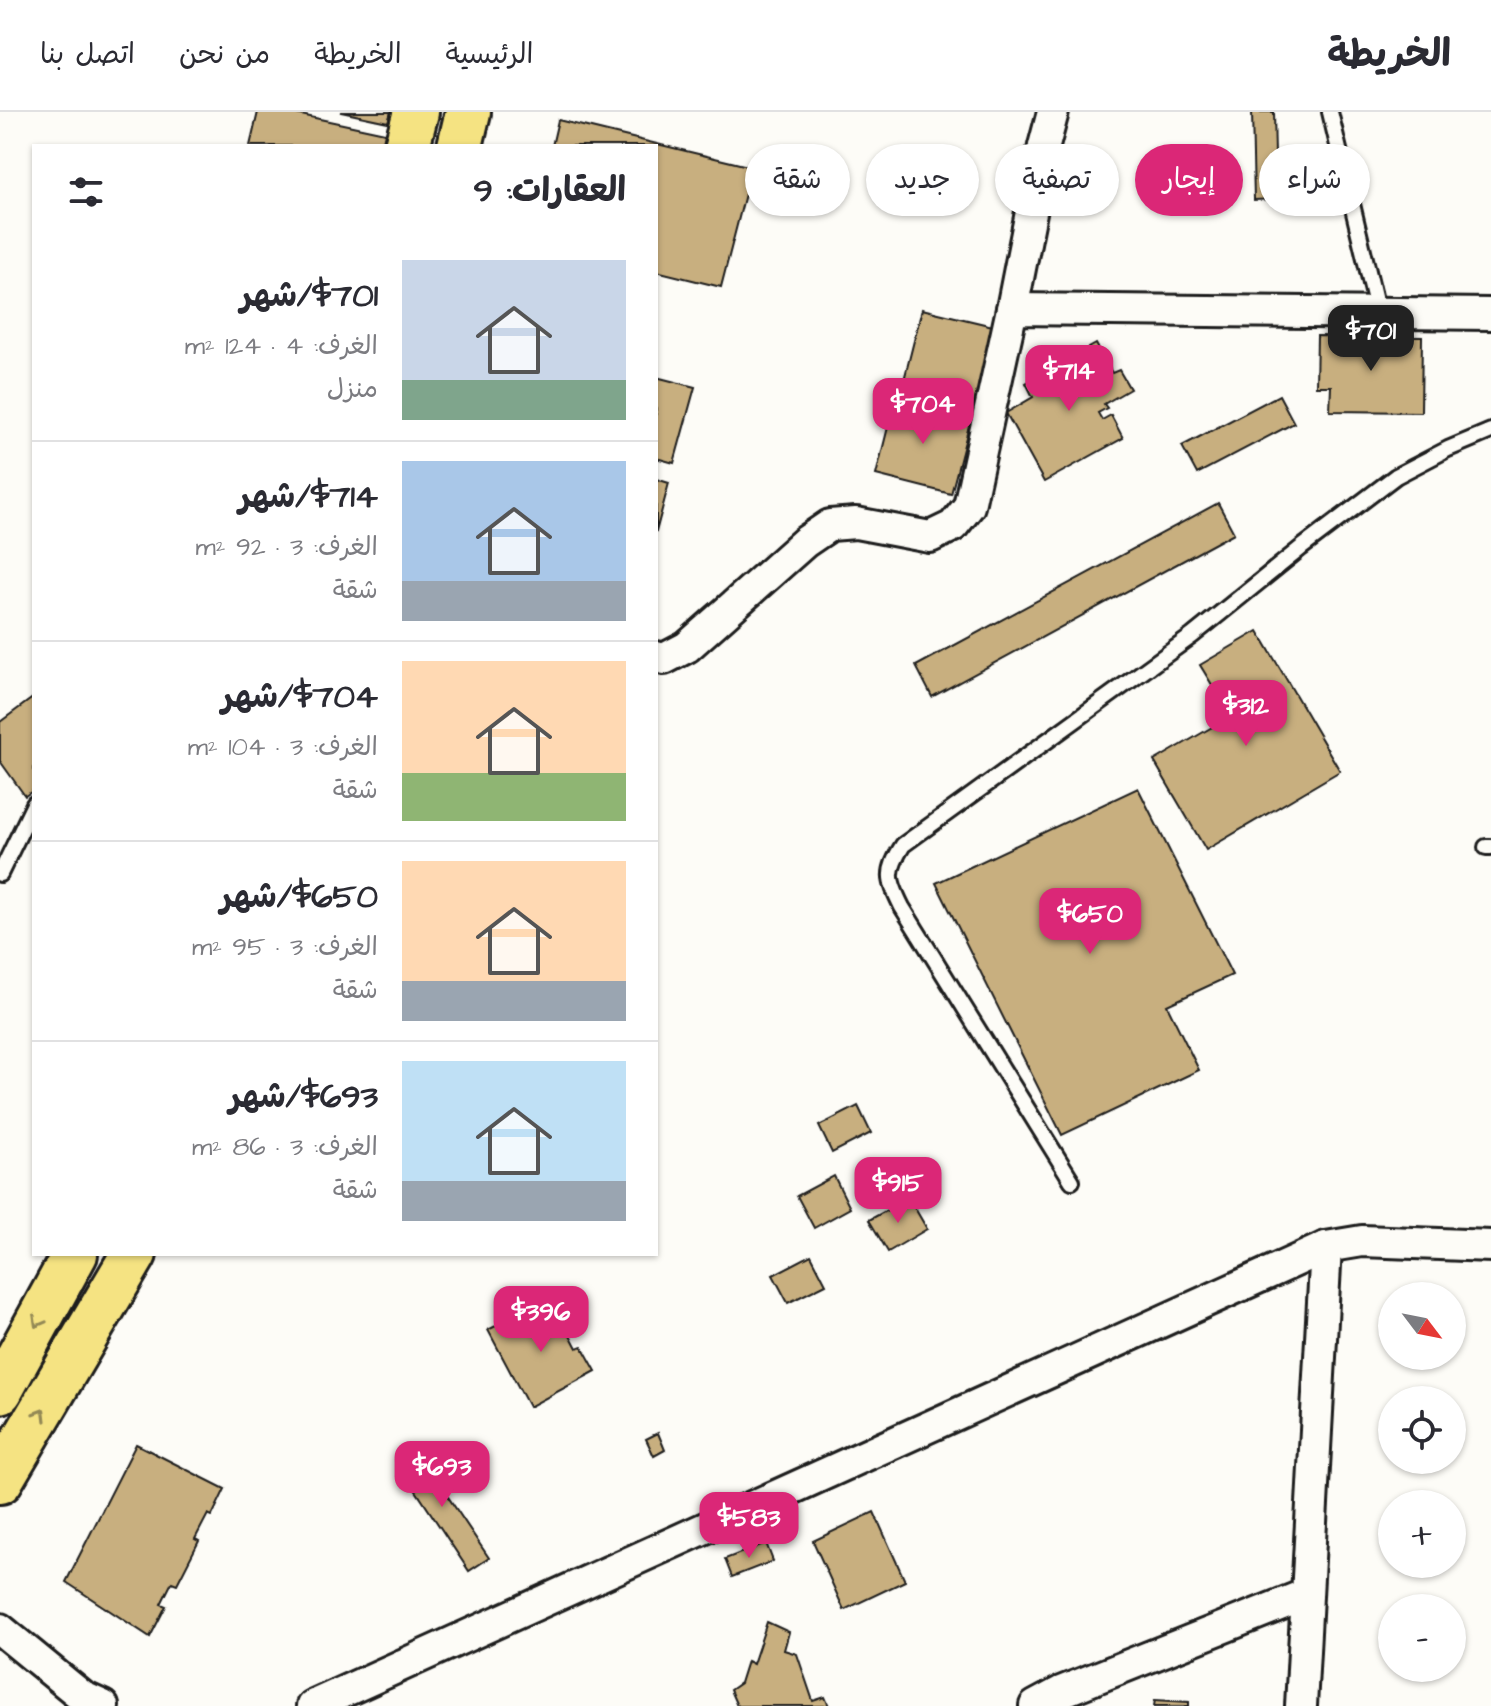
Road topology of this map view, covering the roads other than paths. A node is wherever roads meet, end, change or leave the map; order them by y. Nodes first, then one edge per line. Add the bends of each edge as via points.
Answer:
1 (416, 112) edge
2 (468, 112) edge
3 (1053, 112) edge
4 (1330, 112) edge
5 (408, 144) edge
6 (460, 144) edge
7 (1012, 309) junction
8 (1378, 313) junction
9 (1491, 314) edge
10 (1491, 431) edge
11 (658, 658) edge
12 (32, 808) edge
13 (0, 874) edge
14 (1072, 1181) dead end
15 (1491, 1246) edge
16 (1326, 1247) junction
17 (74, 1256) edge
18 (133, 1256) edge
19 (0, 1391) edge
20 (0, 1481) edge
21 (1307, 1594) junction
22 (3, 1643) edge
23 (103, 1706) edge
24 (312, 1706) edge
25 (1035, 1706) edge
26 (1301, 1706) edge

1 - 5 highway
2 - 6 highway
3 - 7 street
4 - 8 lane
7 - 8 street
7 - 11 street via 969,506 953,526 930,537 856,523 830,525 687,647
8 - 9 street
10 - 14 lane via 1396,476 1192,636 903,845 891,864 890,883 902,907
12 - 13 lane
15 - 16 street via 1362,1241
16 - 21 street
16 - 24 street
17 -> 19 highway
20 -> 18 highway
21 - 25 street
21 - 26 street
22 - 23 street

